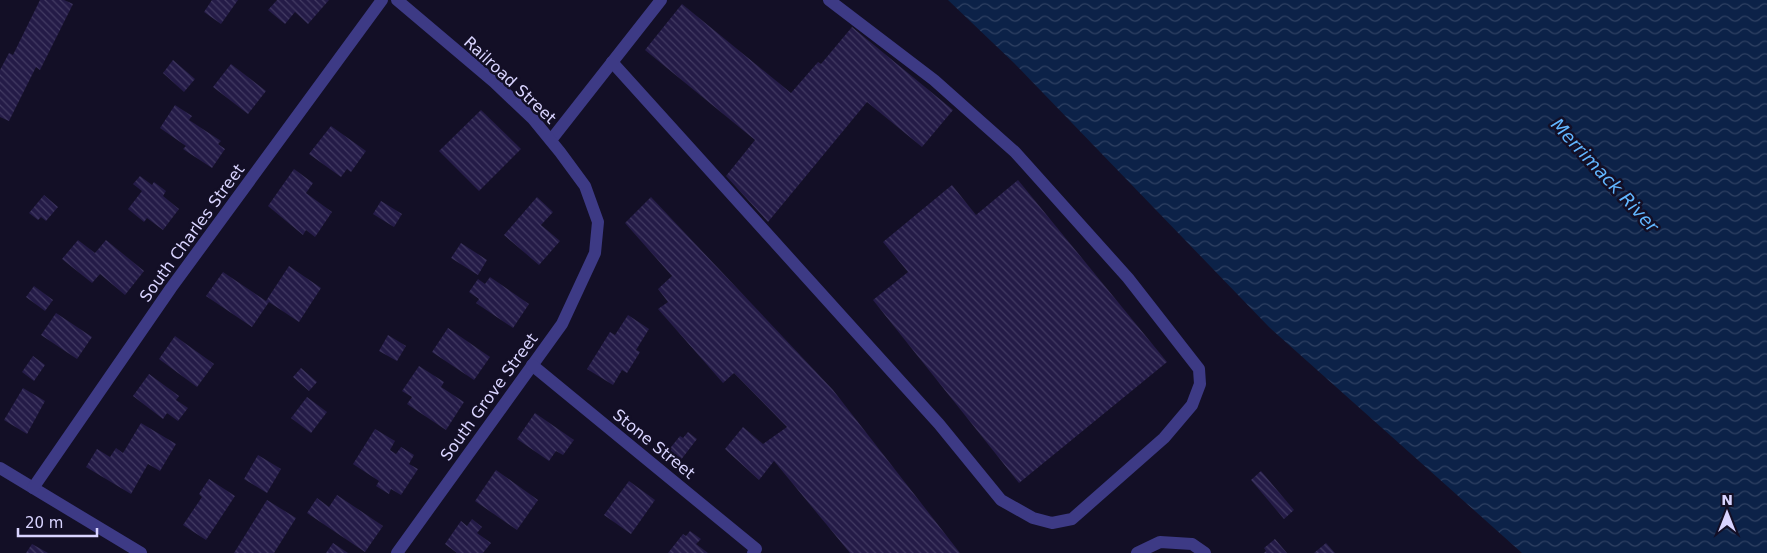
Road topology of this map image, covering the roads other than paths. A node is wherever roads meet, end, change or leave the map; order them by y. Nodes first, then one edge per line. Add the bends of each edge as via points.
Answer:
1 (382, 0) edge
2 (396, 0) edge
3 (661, 0) edge
4 (829, 0) edge
5 (612, 62) junction
6 (551, 140) junction
7 (595, 253) joint
8 (532, 365) junction
9 (0, 468) edge
10 (33, 488) junction
11 (754, 551) edge
12 (141, 553) edge
13 (397, 553) edge
14 (1137, 553) edge
15 (1205, 553) edge

1 - 10 street, South Charles Street via 171,288
2 - 6 street, Railroad Street via 494,82
3 - 5 street
4 - 5 street via 934,80 1015,152 1128,278 1199,369 1200,384 1192,405 1181,418 1164,438 1072,519 1052,523 1033,518 1001,500 939,424
5 - 6 street
6 - 7 street, Railroad Street via 585,186 598,222
7 - 8 street, South Grove Street via 562,324
8 - 11 street, Stone Street
8 - 13 street, South Grove Street
9 - 10 street
10 - 12 street
14 - 15 street via 1160,542 1192,544

